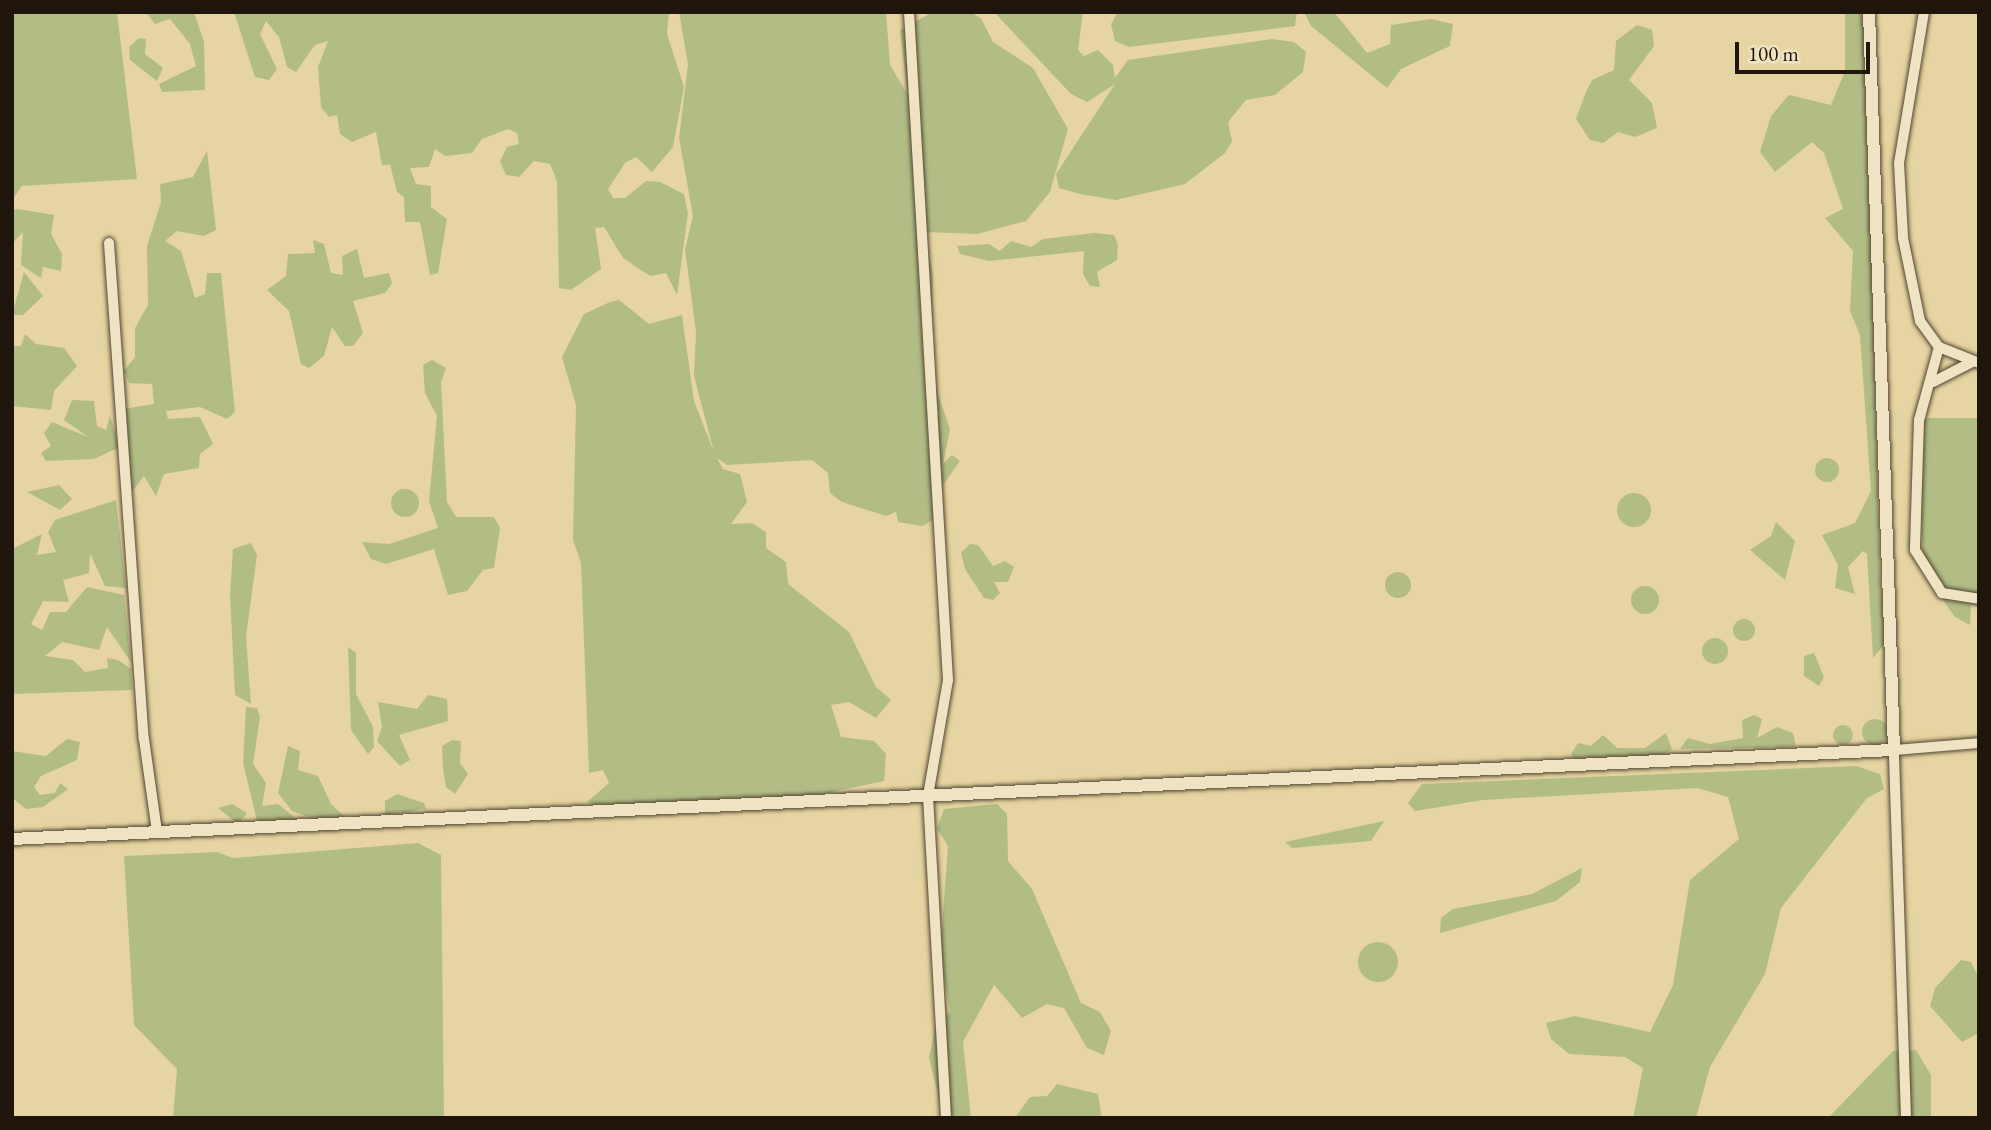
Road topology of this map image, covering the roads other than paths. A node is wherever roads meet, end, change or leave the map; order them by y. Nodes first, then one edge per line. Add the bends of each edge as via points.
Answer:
1 (908, 12) edge
2 (1869, 12) edge
3 (1924, 12) edge
4 (109, 243) dead end
5 (1939, 347) junction
6 (1975, 362) edge
7 (1933, 382) junction
8 (1979, 599) edge
9 (1979, 743) edge
10 (1894, 750) junction
11 (928, 796) junction
12 (156, 832) junction
13 (12, 839) edge
14 (946, 1118) edge
15 (1906, 1118) edge

1 - 11 street via 948,680
2 - 10 street
3 - 5 street via 1899,163 1911,285 1920,321
4 - 12 street via 144,739
5 - 6 street
5 - 7 street
6 - 7 street
7 - 8 street via 1919,420 1915,550 1942,593
9 - 10 street
10 - 11 street
10 - 15 street
11 - 12 street
11 - 14 street
12 - 13 street

